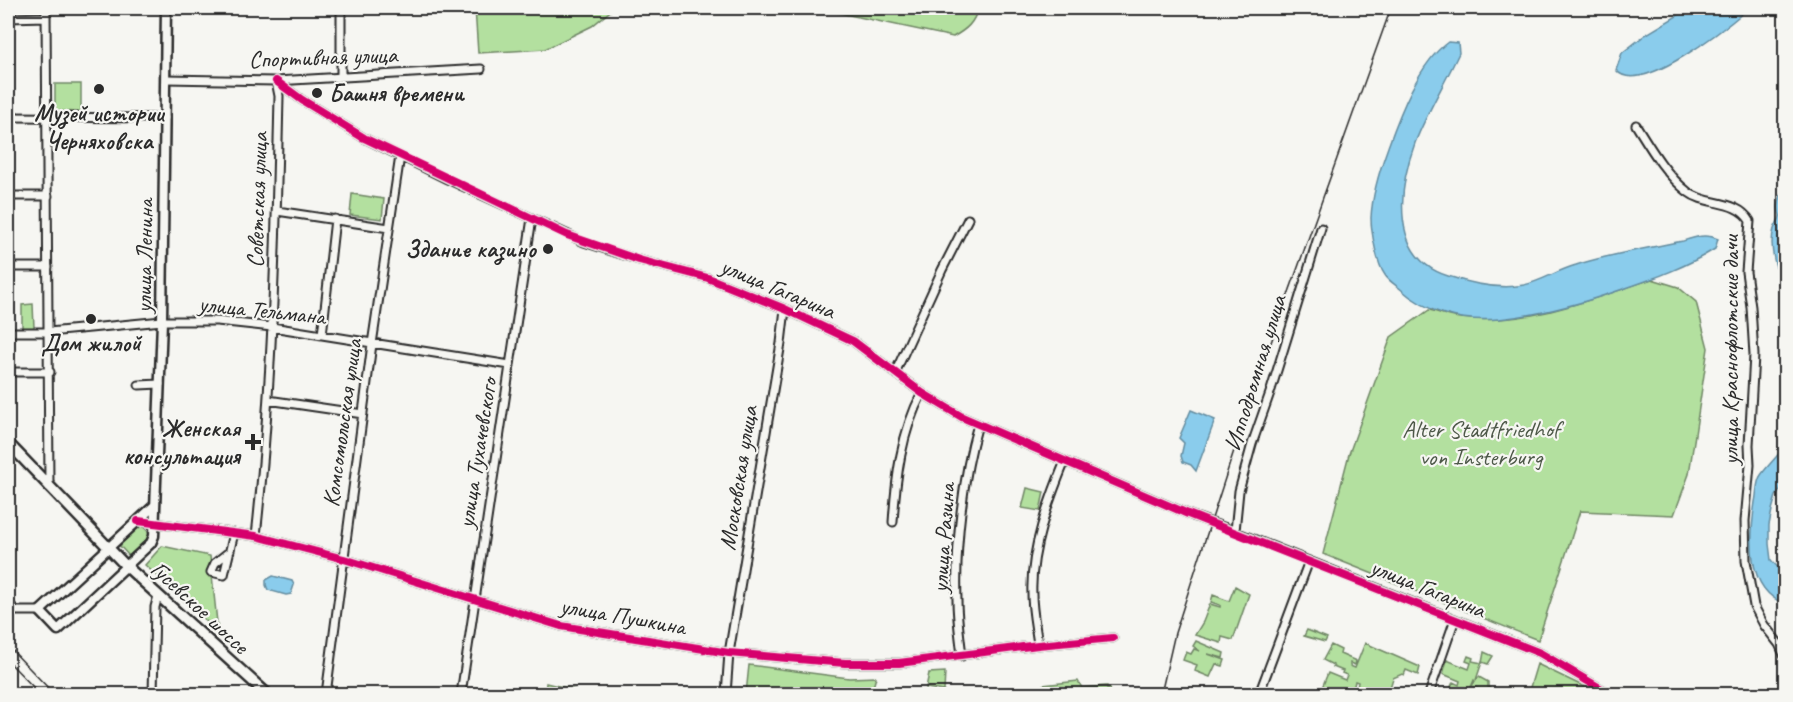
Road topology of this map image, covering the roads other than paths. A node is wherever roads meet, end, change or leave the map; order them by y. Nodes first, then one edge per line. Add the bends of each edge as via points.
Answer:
1 (46, 8) edge
2 (166, 8) edge
3 (341, 8) edge
4 (46, 17) junction
5 (8, 18) edge
6 (482, 69) dead end
7 (341, 76) junction
8 (166, 79) junction
9 (276, 81) junction
10 (8, 117) edge
11 (46, 117) junction
12 (165, 118) junction
13 (1636, 125) dead end
14 (400, 156) junction
15 (8, 196) edge
16 (48, 196) junction
17 (277, 211) junction
18 (532, 218) junction
19 (335, 219) junction
20 (968, 219) dead end
21 (389, 228) junction
22 (1321, 228) dead end
23 (8, 267) edge
24 (48, 267) junction
25 (785, 309) junction
26 (162, 321) junction
27 (272, 327) junction
28 (8, 332) edge
29 (47, 333) junction
30 (322, 335) junction
31 (372, 344) junction
32 (510, 366) junction
33 (8, 372) edge
34 (50, 372) junction
35 (895, 373) junction
36 (160, 384) junction
37 (139, 385) dead end
38 (922, 393) junction
39 (268, 400) junction
40 (363, 414) junction
41 (978, 424) junction
42 (8, 443) edge
43 (1065, 460) junction
44 (49, 487) junction
45 (155, 506) junction
46 (138, 521) junction
47 (893, 522) dead end
48 (154, 524) junction
49 (1235, 531) junction
50 (234, 533) junction
51 (256, 536) junction
52 (108, 547) junction
53 (230, 551) dead end
54 (344, 559) junction
55 (1309, 561) junction
56 (126, 566) junction
57 (158, 596) junction
58 (474, 600) junction
59 (8, 603) edge
60 (40, 611) junction
61 (1455, 620) junction
62 (1113, 638) dead end
63 (1038, 645) junction
64 (729, 653) junction
65 (962, 656) junction
66 (1785, 659) edge
67 (153, 694) edge
68 (267, 694) edge
69 (326, 694) edge
70 (461, 694) edge
71 (726, 694) edge
72 (1259, 694) edge
73 (1429, 694) edge
74 (1610, 694) edge

1 - 4 street
2 - 8 main road, улица Ленина
3 - 7 street
4 - 5 street
4 - 11 street
6 - 7 street, Спортивная улица
7 - 9 street, Спортивная улица
8 - 9 street, Спортивная улица
8 - 12 main road, улица Ленина
9 - 14 street, улица Гагарина via 364,138
9 - 17 street, Советская улица
10 - 11 street
11 - 12 street
11 - 16 street
12 - 26 main road, улица Ленина
13 - 66 street, улица Краснофлотские дачи via 1666,170 1688,192 1741,210 1750,221 1746,272 1754,354 1746,561 1754,606
14 - 18 street, улица Гагарина
14 - 21 street, Комсомольская улица
15 - 16 street
16 - 24 street
17 - 19 street
17 - 27 street, Советская улица
18 - 25 street, улица Гагарина via 584,242 708,278
18 - 32 street, улица Тухачевского
19 - 21 street
19 - 30 street
20 - 35 street
21 - 31 street, Комсомольская улица
22 - 49 street, Ипподромная улица via 1252,444 1239,491
23 - 24 street
24 - 29 street
25 - 35 street, улица Гагарина via 853,341
25 - 64 street, Московская улица
26 - 27 street, улица Тельмана via 218,321
26 - 29 street, улица Тельмана
26 - 36 main road, улица Ленина
27 - 30 street, улица Тельмана
27 - 39 street, Советская улица
28 - 29 street, улица Тельмана
29 - 34 street
30 - 31 street, улица Тельмана
31 - 32 street, улица Тельмана
31 - 40 street, Комсомольская улица
32 - 58 street, улица Тухачевского
33 - 34 street
34 - 44 street
35 - 38 street, улица Гагарина
36 - 37 street
36 - 45 main road, улица Ленина
38 - 41 street, улица Гагарина
38 - 47 street via 904,438
39 - 40 street
39 - 51 street, Советская улица
40 - 54 street, Комсомольская улица
41 - 43 street, улица Гагарина
41 - 65 street, улица Разина via 971,447 957,565
42 - 44 highway, Гусевское шоссе
43 - 49 street, улица Гагарина, bridge
43 - 63 street via 1033,564
44 - 52 highway, Гусевское шоссе
45 - 46 main road
45 - 48 main road, улица Ленина
46 - 48 street, улица Пушкина
46 - 52 main road
48 - 50 street, улица Пушкина
48 - 56 main road, улица Ленина via 153,540
49 - 55 street, улица Гагарина
50 - 51 street, улица Пушкина
50 - 53 street
51 - 54 street, улица Пушкина
52 - 56 highway, Гусевское шоссе
52 - 60 main road
54 - 58 street, улица Пушкина
54 - 69 street, Комсомольская улица
55 - 61 street, улица Гагарина
55 - 72 street
56 - 57 highway, Гусевское шоссе
56 - 60 main road, улица Ленина via 58,630
57 - 67 street
57 - 68 highway, Гусевское шоссе
58 - 64 street, улица Пушкина via 561,626
58 - 70 street, улица Тухачевского
59 - 60 street via 16,611
61 - 73 street
61 - 74 street, улица Гагарина via 1540,654
62 - 63 street, улица Пушкина
63 - 65 street, улица Пушкина
64 - 65 street, улица Пушкина via 845,663 899,663
64 - 71 street, Московская улица

